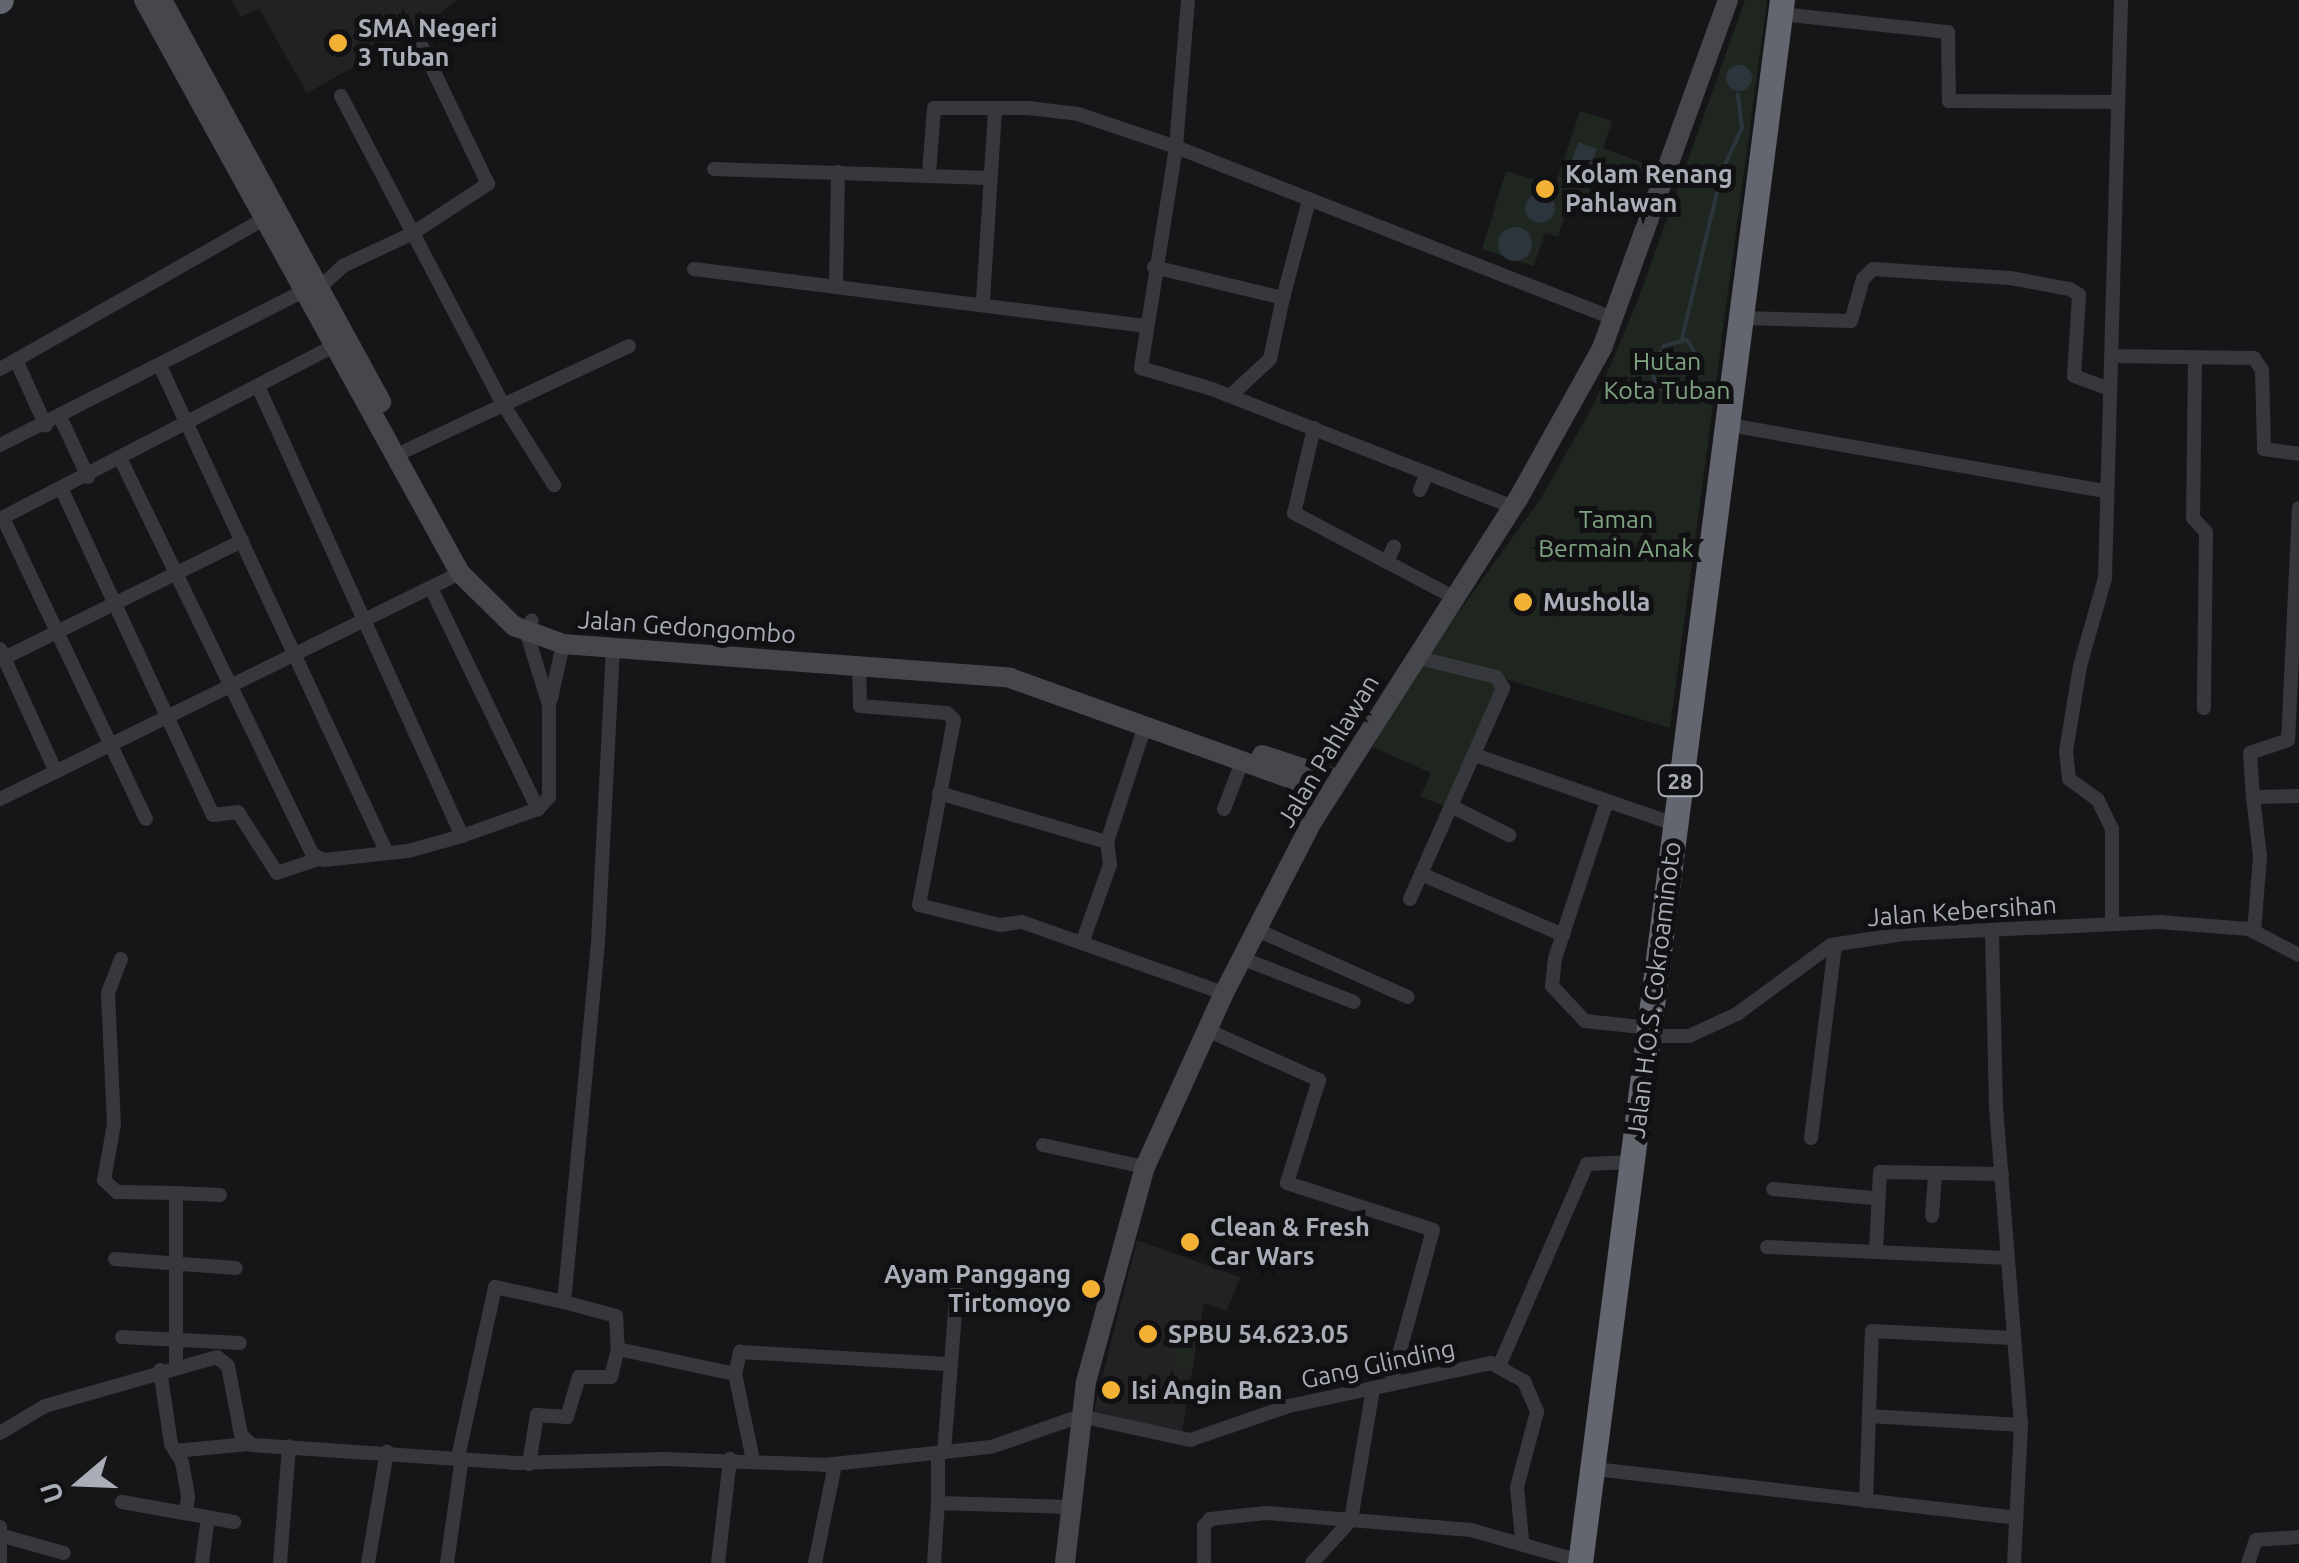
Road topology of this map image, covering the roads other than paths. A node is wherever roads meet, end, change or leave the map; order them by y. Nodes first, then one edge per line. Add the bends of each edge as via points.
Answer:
1 (144, 0) edge
2 (162, 0) edge
3 (1188, 0) edge
4 (1728, 0) edge
5 (2121, 0) edge
6 (1781, 7) edge
7 (420, 43) dead end
8 (341, 96) dead end
9 (2118, 102) junction
10 (994, 108) junction
11 (1176, 147) junction
12 (714, 169) dead end
13 (838, 172) junction
14 (929, 174) junction
15 (989, 178) junction
16 (1308, 200) junction
17 (264, 219) junction
18 (413, 233) junction
19 (1154, 267) junction
20 (694, 269) dead end
21 (836, 285) junction
22 (310, 292) junction
23 (1283, 298) junction
24 (983, 301) junction
25 (1739, 318) junction
26 (1614, 320) junction
27 (1146, 326) junction
28 (334, 346) junction
29 (629, 346) dead end
30 (2112, 356) junction
31 (2195, 359) junction
32 (16, 360) junction
33 (160, 366) junction
34 (0, 369) edge
35 (258, 387) junction
36 (2110, 390) junction
37 (1230, 396) junction
38 (504, 404) junction
39 (61, 418) junction
40 (1724, 424) junction
41 (46, 426) junction
42 (190, 426) junction
43 (1314, 428) junction
44 (0, 445) edge
45 (407, 450) junction
46 (2299, 454) edge
47 (121, 460) junction
48 (1426, 473) junction
49 (88, 477) junction
50 (554, 485) dead end
51 (62, 490) junction
52 (1420, 490) dead end
53 (2105, 491) junction
54 (1513, 508) junction
55 (2299, 508) edge
56 (2, 518) edge
57 (242, 541) junction
58 (1394, 546) dead end
59 (1387, 562) junction
60 (460, 573) junction
61 (177, 576) junction
62 (431, 588) junction
63 (1455, 598) junction
64 (114, 606) junction
65 (367, 619) junction
66 (530, 626) junction
67 (60, 631) junction
68 (563, 644) junction
69 (613, 648) junction
70 (298, 653) junction
71 (1, 656) edge
72 (1415, 657) junction
73 (926, 663) junction
74 (859, 664) junction
75 (230, 686) junction
76 (550, 705) junction
77 (2204, 708) dead end
78 (168, 719) junction
79 (1144, 728) junction
80 (111, 745) junction
81 (1475, 755) junction
82 (1242, 762) junction
83 (56, 772) junction
84 (1332, 786) junction
85 (2, 793) edge
86 (939, 793) junction
87 (2299, 796) edge
88 (2253, 797) junction
89 (1607, 801) junction
90 (1454, 807) junction
91 (538, 809) junction
92 (1224, 809) dead end
93 (146, 819) dead end
94 (1674, 824) junction
95 (462, 836) junction
96 (1508, 836) dead end
97 (1106, 842) junction
98 (385, 850) junction
99 (318, 859) junction
100 (1421, 874) junction
101 (1410, 899) dead end
102 (2112, 923) junction
103 (1255, 929) junction
104 (1992, 931) junction
105 (2254, 932) junction
106 (1563, 935) junction
107 (1082, 943) junction
108 (1835, 944) junction
109 (2299, 955) edge
110 (1241, 958) junction
111 (121, 959) dead end
112 (1224, 993) junction
113 (1408, 996) dead end
114 (1354, 1002) dead end
115 (1208, 1030) junction
116 (1650, 1032) junction
117 (1811, 1138) dead end
118 (1043, 1145) dead end
119 (1632, 1162) junction
120 (1145, 1167) junction
121 (2002, 1174) junction
122 (1936, 1176) junction
123 (1772, 1189) dead end
124 (176, 1194) junction
125 (220, 1195) dead end
126 (1874, 1198) junction
127 (1932, 1216) dead end
128 (1767, 1247) dead end
129 (1876, 1250) junction
130 (2007, 1258) junction
131 (115, 1260) dead end
132 (173, 1260) junction
133 (236, 1268) dead end
134 (958, 1286) dead end
135 (564, 1302) junction
136 (122, 1337) dead end
137 (2012, 1338) junction
138 (174, 1340) junction
139 (240, 1343) dead end
140 (618, 1350) junction
141 (947, 1364) junction
142 (1500, 1364) junction
143 (176, 1365) junction
144 (160, 1370) junction
145 (735, 1374) junction
146 (1391, 1384) junction
147 (1373, 1388) junction
148 (1080, 1416) junction
149 (1869, 1416) junction
150 (2020, 1425) junction
151 (0, 1434) edge
152 (248, 1444) junction
153 (289, 1446) junction
154 (175, 1450) junction
155 (387, 1452) junction
156 (941, 1453) junction
157 (460, 1458) junction
158 (730, 1459) junction
159 (753, 1460) junction
160 (529, 1464) junction
161 (834, 1465) junction
162 (1595, 1469) junction
163 (1866, 1501) junction
164 (122, 1502) dead end
165 (938, 1502) junction
166 (1069, 1507) junction
167 (186, 1513) junction
168 (208, 1517) junction
169 (2016, 1518) junction
170 (1351, 1520) junction
171 (234, 1522) dead end
172 (1, 1532) edge
173 (2299, 1537) edge
174 (1522, 1540) junction
175 (64, 1553) dead end
176 (1580, 1562) edge
177 (0, 1563) edge
178 (202, 1563) edge
179 (280, 1563) edge
180 (368, 1563) edge
181 (447, 1563) edge
182 (718, 1563) edge
183 (815, 1563) edge
184 (934, 1563) edge
185 (1065, 1563) edge
186 (1204, 1563) edge
187 (1312, 1563) edge
188 (2014, 1563) edge
189 (2248, 1563) edge

1 - 17 street, Jalan Gedongombo
2 - 22 street, Jalan Gedongombo
3 - 11 street
4 - 26 street, Jalan Pahlawan
5 - 9 street
6 - 9 street via 1948,32 1949,102
6 - 25 highway, Jalan H.O.S. Cokroaminoto / 28
7 - 18 street via 490,176 481,190
8 - 18 street
9 - 30 street
10 - 11 street via 1078,114
10 - 14 street via 934,108
10 - 15 street
11 - 16 street
11 - 19 street
12 - 13 street
13 - 14 street
13 - 21 street
14 - 15 street
15 - 24 street
16 - 23 street
16 - 26 street
17 - 22 street, Jalan Gedongombo
17 - 32 street
18 - 22 street via 342,266
18 - 38 street
19 - 23 street
19 - 27 street
20 - 21 street
21 - 24 street
22 - 28 street, Jalan Gedongombo
22 - 33 street
22 - 45 street, Jalan Gedongombo
23 - 37 street via 1270,359
24 - 27 street
25 - 36 street via 1851,321 1863,279 1873,270 2010,278 2070,289 2079,296 2074,376
25 - 40 highway, Jalan H.O.S. Cokroaminoto / 28
26 - 54 street, Jalan Pahlawan
27 - 37 street via 1142,369
28 - 35 street
28 - 60 street, Jalan Gedongombo
29 - 38 street
30 - 31 street
30 - 36 street
31 - 46 street via 2258,360 2263,446
31 - 77 street via 2193,518 2206,532
32 - 34 street
32 - 41 street
33 - 39 street
33 - 42 street
35 - 42 street
35 - 65 street
36 - 53 street
37 - 43 street
38 - 45 street
38 - 50 street
39 - 41 street
39 - 49 street
40 - 53 street
40 - 94 highway, Jalan H.O.S. Cokroaminoto / 28
41 - 44 street
42 - 47 street
42 - 57 street
43 - 48 street
43 - 59 street via 1294,513
45 - 66 street, Jalan Gedongombo via 478,576
47 - 49 street
47 - 61 street
48 - 52 street
48 - 54 street
49 - 51 street
51 - 56 street
51 - 64 street
53 - 102 street via 2105,578 2066,750 2069,779 2108,816
54 - 63 street, Jalan Pahlawan
55 - 88 street via 2288,740 2251,749
56 - 67 street
57 - 61 street
57 - 70 street
58 - 59 street
59 - 63 street
60 - 62 street
60 - 66 street, Jalan Gedongombo via 494,610
61 - 64 street
61 - 75 street
62 - 65 street
62 - 91 street
63 - 72 street, Jalan Pahlawan
64 - 67 street
64 - 78 street
65 - 70 street
65 - 95 street
66 - 68 street, Jalan Gedongombo
66 - 73 street, Jalan Gedongombo
66 - 76 street
67 - 71 street
67 - 80 street
68 - 69 street, Jalan Gedongombo
68 - 76 street
69 - 74 street, Jalan Gedongombo
69 - 135 street via 597,957
70 - 75 street
70 - 98 street
71 - 83 street
72 - 81 street via 1500,678 1501,695
72 - 84 street, Jalan Pahlawan
73 - 74 street, Jalan Gedongombo
73 - 79 street, Jalan Gedongombo via 1010,678
73 - 84 street, Jalan Gedongombo via 1012,666
74 - 86 street via 860,706 953,717
75 - 78 street
75 - 99 street
76 - 91 street via 550,791
78 - 80 street
78 - 99 street via 214,816 238,812 276,873
79 - 82 street, Jalan Gedongombo
79 - 97 street
80 - 83 street
80 - 93 street
81 - 89 street
81 - 90 street
82 - 84 street, Jalan Gedongombo
82 - 92 street
83 - 85 street
84 - 103 street, Jalan Pahlawan
86 - 97 street
86 - 107 street via 919,906 1000,924 1022,922
87 - 88 street
88 - 105 street via 2260,857
89 - 94 street
89 - 106 street, Jalan Kebersihan
90 - 96 street
90 - 100 street
91 - 95 street
94 - 116 highway, Jalan H.O.S. Cokroaminoto / 28
95 - 98 street via 408,851
97 - 107 street via 1110,865
98 - 99 street
100 - 101 street
100 - 106 street
102 - 104 street, Jalan Kebersihan
102 - 105 street, Jalan Kebersihan
103 - 110 street, Jalan Pahlawan
103 - 113 street
104 - 108 street, Jalan Kebersihan
104 - 121 street
105 - 109 street, Jalan Kebersihan
106 - 116 street, Jalan Kebersihan via 1552,986 1569,1009 1586,1020
107 - 112 street
108 - 116 street, Jalan Kebersihan via 1736,1014 1688,1036
108 - 117 street
110 - 112 street, Jalan Pahlawan
110 - 114 street
111 - 124 street via 108,992 114,1124 104,1180 117,1192
112 - 115 street, Jalan Pahlawan
115 - 120 street, Jalan Pahlawan
115 - 146 street via 1319,1080 1287,1183 1433,1230
116 - 119 highway, Jalan H.O.S. Cokroaminoto / 28
118 - 120 street
119 - 142 street via 1587,1164
119 - 162 highway, Jalan H.O.S. Cokroaminoto / 28
120 - 148 street, Jalan Pahlawan via 1118,1249
121 - 122 street
121 - 130 street
122 - 126 street via 1880,1172
122 - 127 street
123 - 126 street
124 - 125 street
124 - 132 street
126 - 129 street
128 - 129 street
129 - 130 street
130 - 137 street
131 - 132 street
132 - 133 street
132 - 138 street
134 - 141 street
135 - 140 street via 616,1316
135 - 157 street via 495,1286
136 - 138 street
137 - 149 street via 1872,1331
137 - 150 street
138 - 139 street
138 - 143 street
140 - 145 street
140 - 160 street via 611,1378 578,1377 568,1416 536,1415
141 - 145 street via 746,1352 736,1356
141 - 156 street
142 - 146 street, Gang Glinding
142 - 174 street via 1524,1381 1537,1412 1517,1487
143 - 144 street
143 - 152 street via 212,1357 225,1362
144 - 151 street via 45,1406
144 - 154 street
145 - 159 street
146 - 147 street, Gang Glinding
147 - 148 street, Gang Glinding via 1180,1441
147 - 170 street
148 - 156 street via 1002,1444
148 - 166 street, Jalan Pahlawan
149 - 150 street
149 - 163 street
150 - 169 street
152 - 153 street
152 - 154 street
153 - 155 street
153 - 179 street
154 - 167 street
155 - 157 street
155 - 180 street
156 - 161 street
156 - 165 street
157 - 160 street
157 - 181 street
158 - 159 street
158 - 160 street
158 - 182 street
159 - 161 street
161 - 183 street
162 - 163 street
162 - 176 highway, Jalan H.O.S. Cokroaminoto / 28
163 - 169 street
164 - 167 street
165 - 166 street
165 - 184 street
166 - 185 street, Jalan Pahlawan
167 - 168 street
168 - 171 street
168 - 178 street
169 - 188 street
170 - 174 street
170 - 186 street via 1266,1514 1210,1519
170 - 187 street
172 - 175 street
172 - 177 street
173 - 189 street via 2256,1540
174 - 176 street

